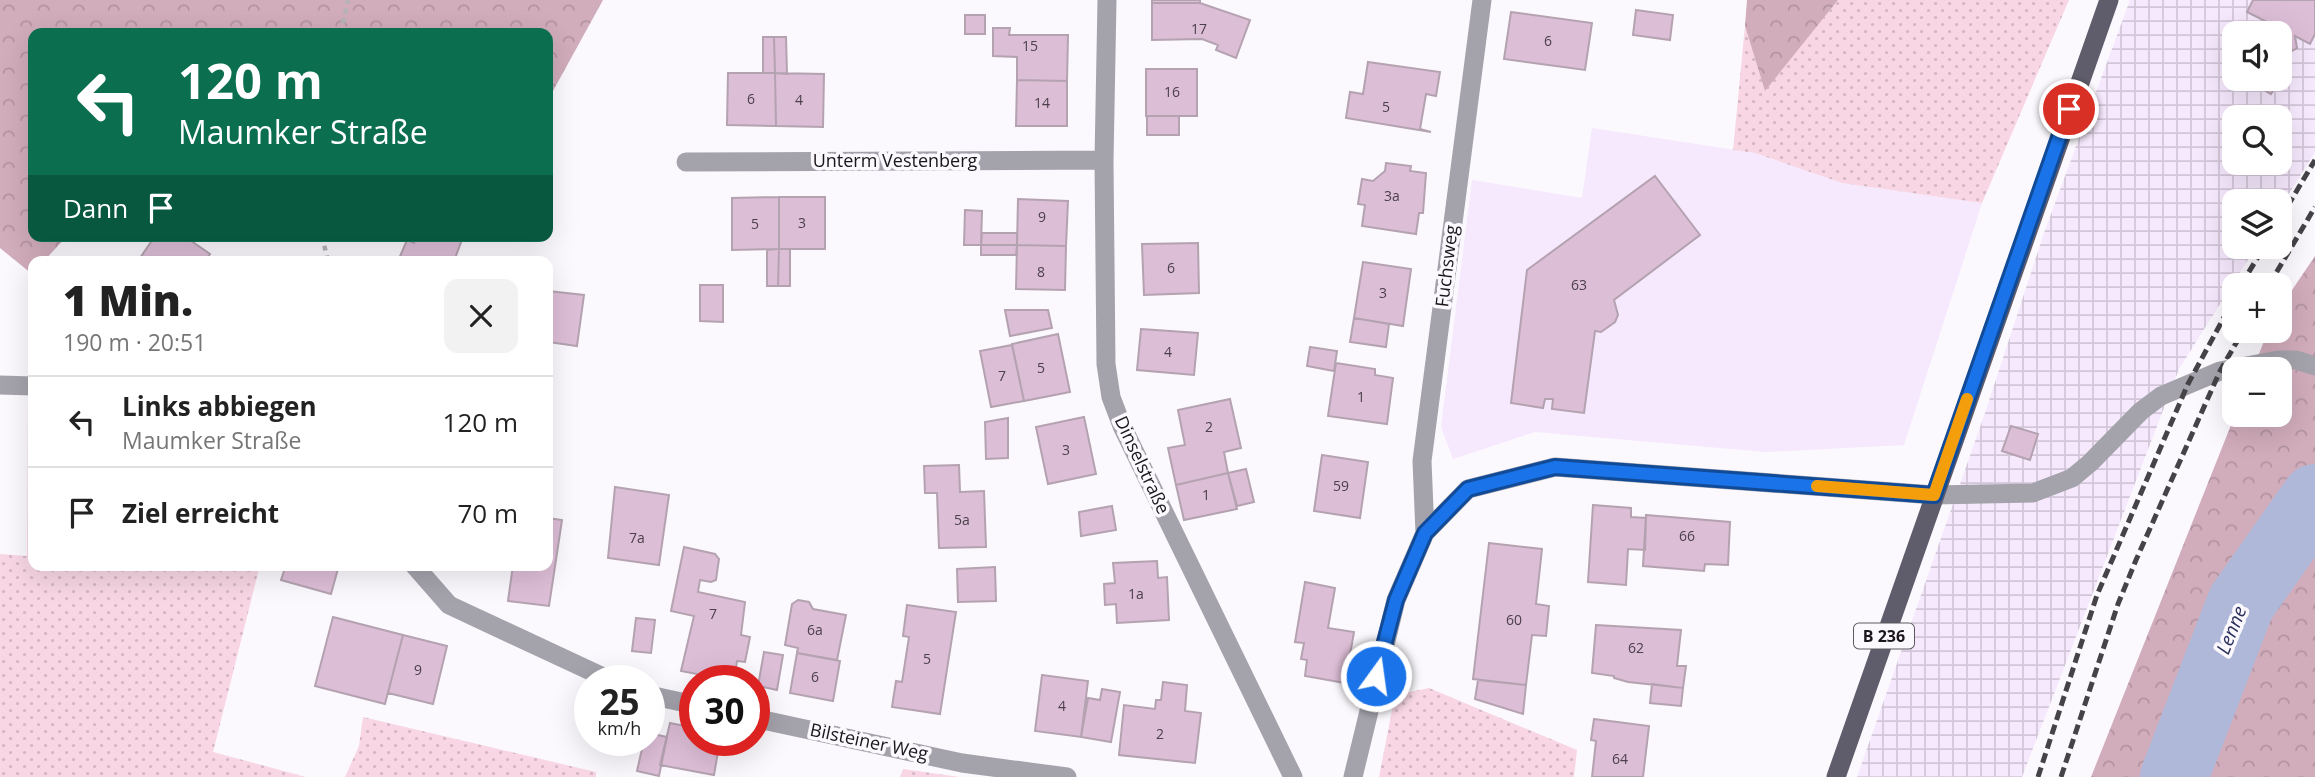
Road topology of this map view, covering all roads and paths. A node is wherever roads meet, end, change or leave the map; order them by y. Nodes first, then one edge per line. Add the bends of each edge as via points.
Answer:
1 (348, 0) edge
2 (1107, 0) edge
3 (1482, 0) edge
4 (2109, 0) edge
5 (342, 28) edge
6 (1104, 160) junction
7 (686, 162) dead end
8 (2315, 366) edge
9 (0, 385) edge
10 (28, 386) edge
11 (1934, 495) junction
12 (1425, 533) junction
13 (419, 571) edge
14 (577, 665) edge
15 (770, 721) edge
16 (1067, 777) edge
17 (1293, 777) edge
18 (1353, 777) edge
19 (1836, 777) edge

1 - 5 path
2 - 6 street, Dinselstraße
3 - 12 street, Fuchsweg via 1422,461
4 - 11 main road, B 236
6 - 7 street, Unterm Vestenberg
6 - 17 street, Dinselstraße via 1106,364 1111,397
8 - 11 street via 2278,360 2231,368 2161,396 2072,478 2033,493
9 - 10 street
11 - 12 street via 1555,467 1468,489
11 - 19 main road, B 236
12 - 18 street via 1396,600
13 - 14 street via 449,606
15 - 16 street, Bilsteiner Weg via 962,763

